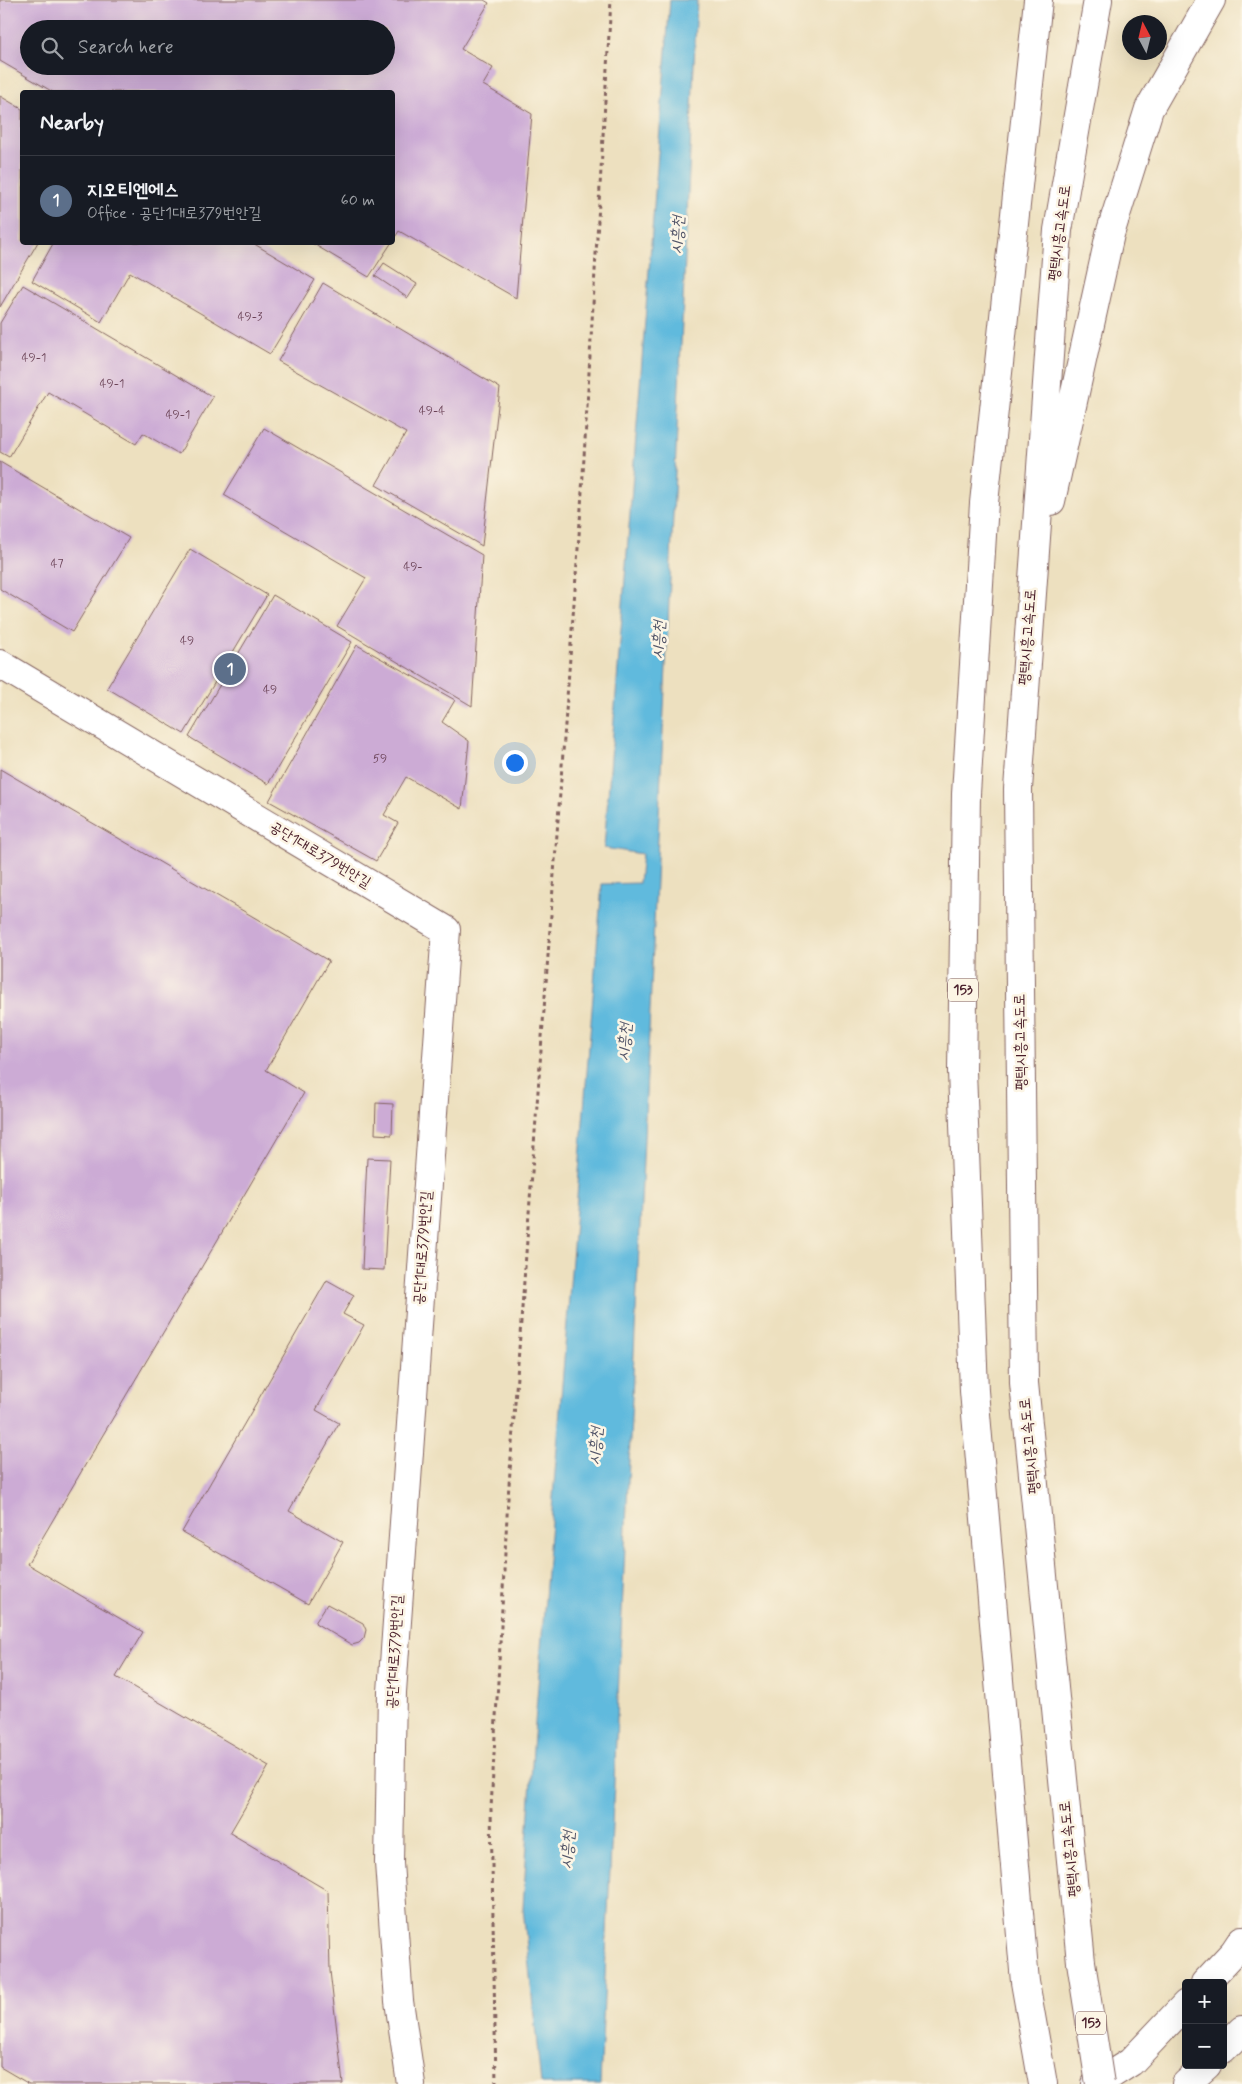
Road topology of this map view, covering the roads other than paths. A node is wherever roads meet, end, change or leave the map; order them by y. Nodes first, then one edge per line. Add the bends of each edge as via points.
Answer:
1 (1038, 0) edge
2 (1098, 0) edge
3 (1207, 6) edge
4 (1030, 598) junction
5 (0, 664) edge
6 (1242, 1940) edge
7 (1209, 1979) edge
8 (1182, 2008) edge
9 (1242, 2030) edge
10 (1227, 2045) edge
11 (1203, 2069) edge
12 (410, 2084) edge
13 (1043, 2084) edge
14 (1096, 2084) edge
15 (1100, 2084) edge
16 (1186, 2084) edge

1 - 13 main road, 153 via 984,503 966,794 962,1071 974,1391 1025,1982
2 - 4 main road, 평택시흥고속도로 / 153 via 1058,230
3 - 4 main road via 1149,109 1110,234
4 - 15 main road, 평택시흥고속도로 / 153, bridge via 1018,789 1024,1383 1081,1962
5 - 12 main road, 공단1대로379번안길 via 446,930 392,1692 389,1863 399,2001
6 - 7 main road
8 - 14 main road via 1131,2062
9 - 10 main road
11 - 16 main road

